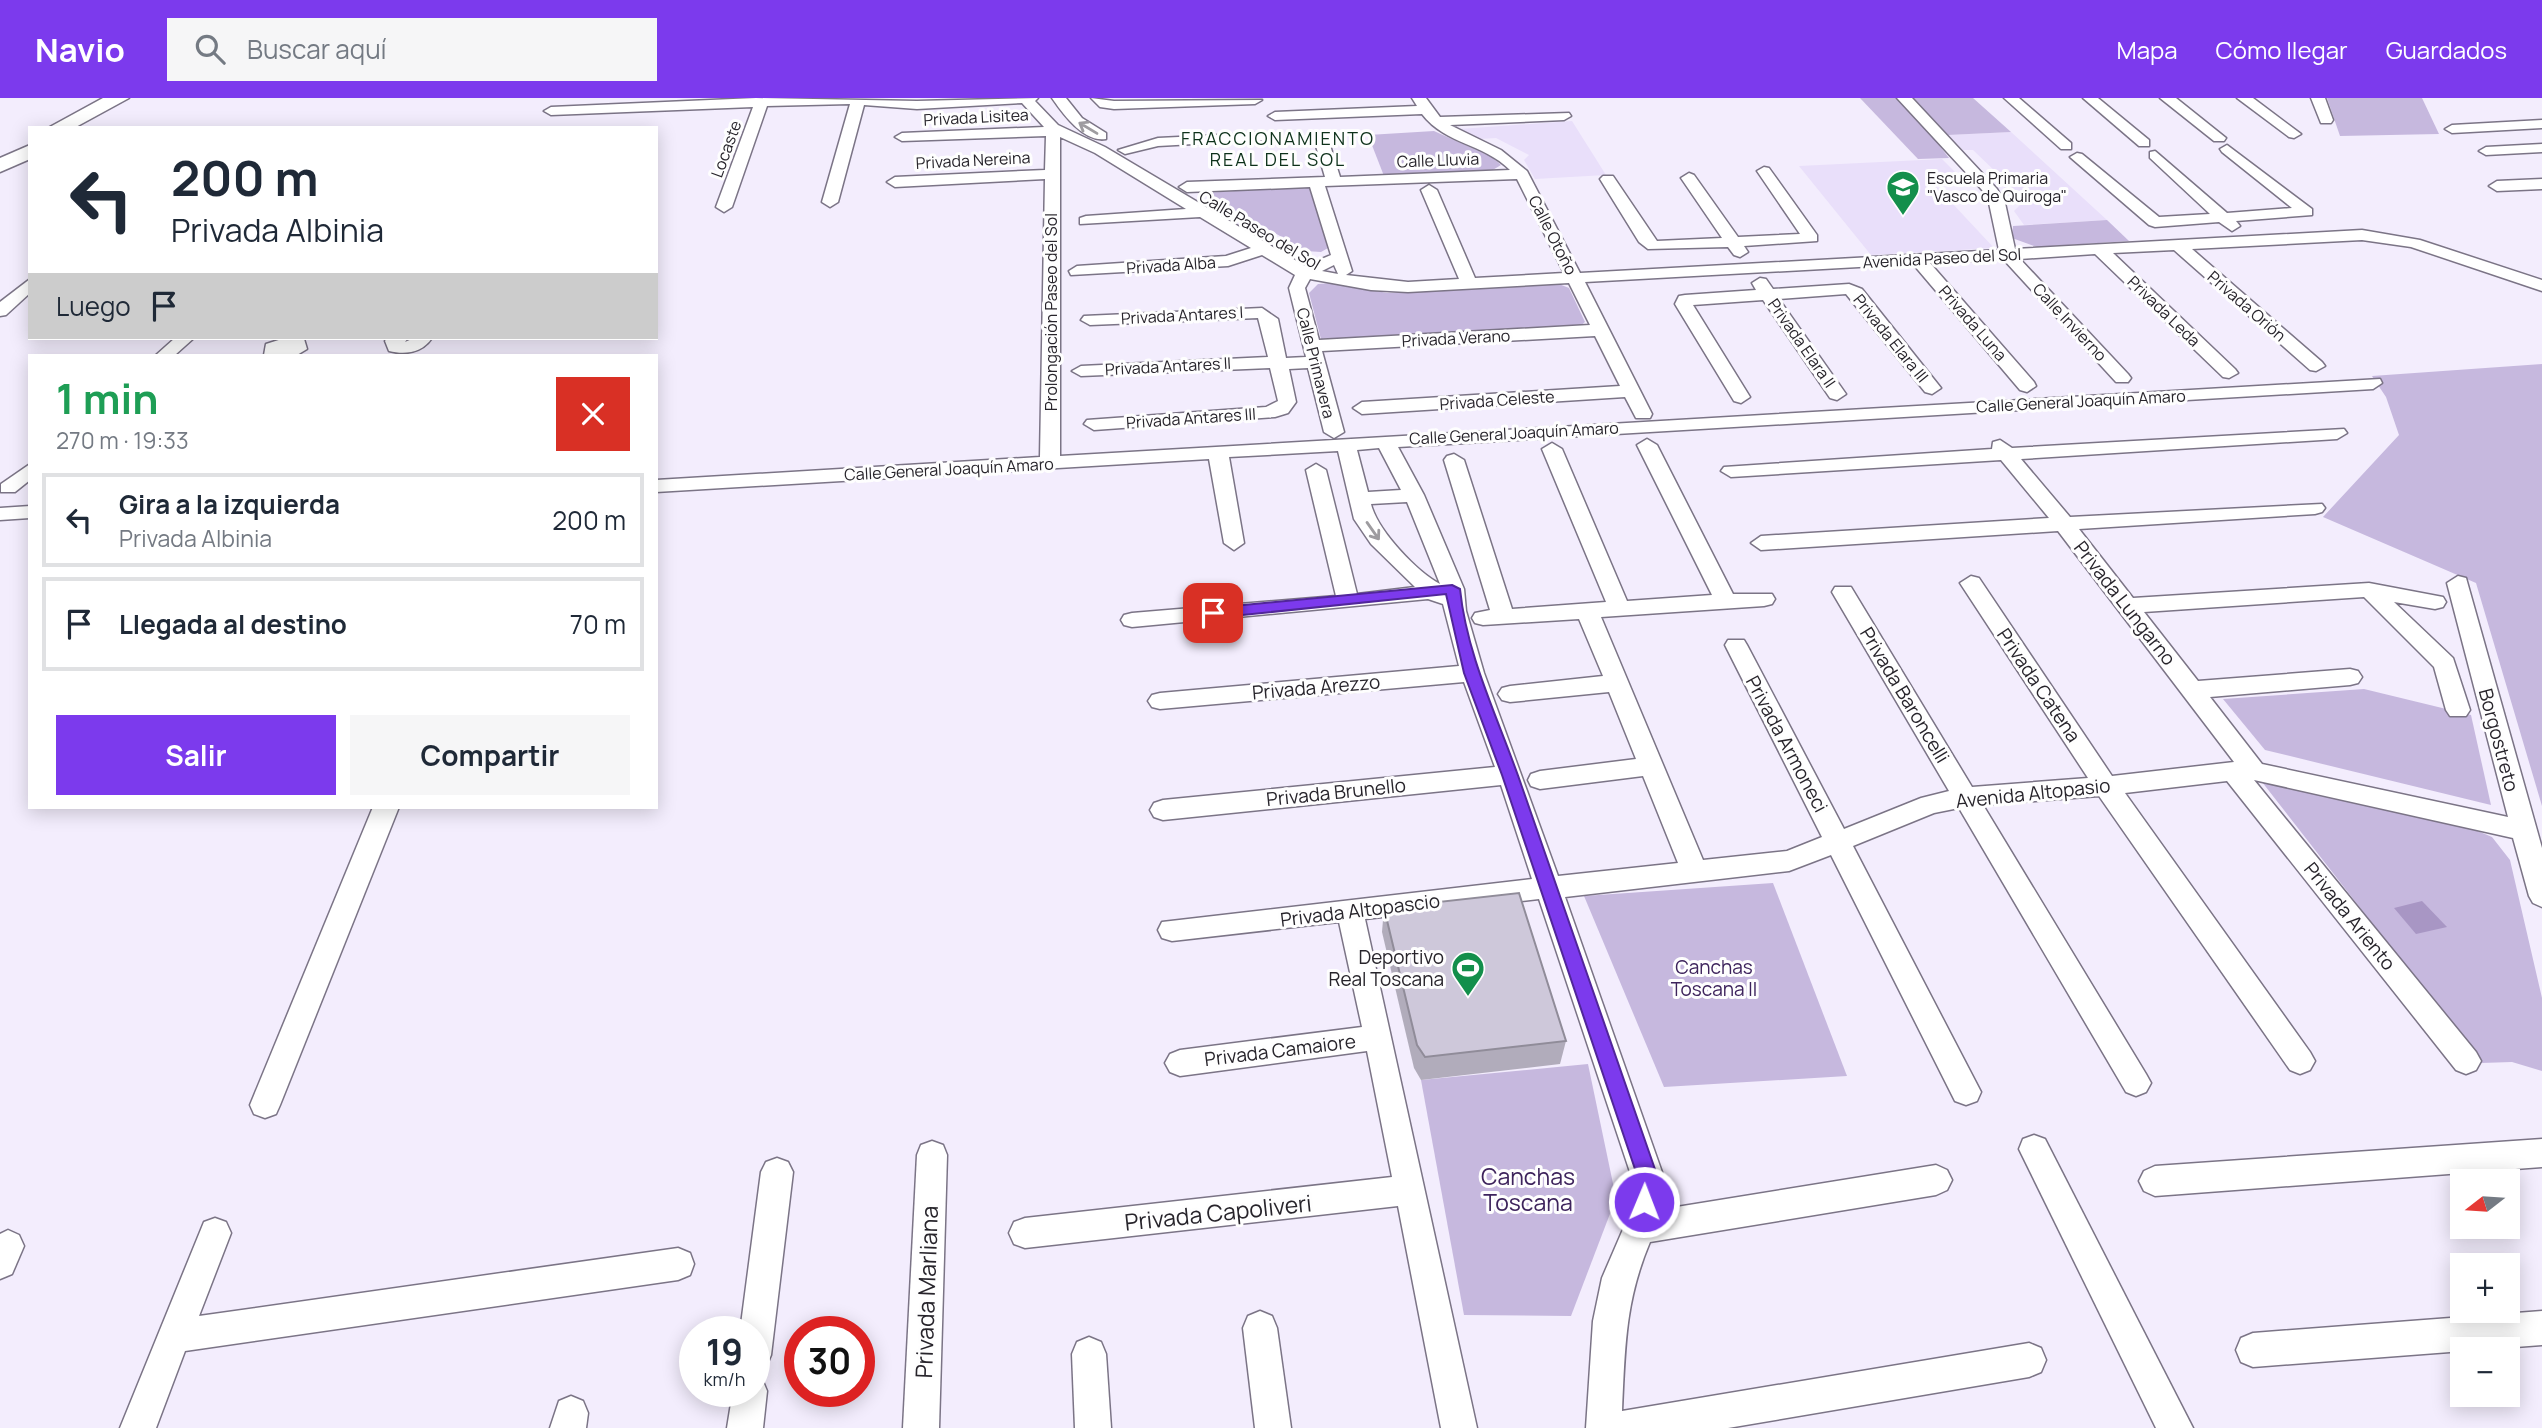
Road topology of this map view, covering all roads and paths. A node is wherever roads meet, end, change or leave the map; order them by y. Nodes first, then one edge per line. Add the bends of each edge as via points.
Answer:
1 (119, 98) edge
2 (139, 98) edge
3 (1027, 98) edge
4 (1059, 98) edge
5 (1098, 98) edge
6 (1518, 98) edge
7 (1904, 98) edge
8 (2011, 98) edge
9 (2090, 98) edge
10 (2167, 98) edge
11 (2244, 98) edge
12 (2318, 98) edge
13 (855, 100) edge
14 (1255, 100) dead end
15 (762, 101) edge
16 (574, 104) edge
17 (665, 108) edge
18 (1426, 110) edge
19 (551, 111) dead end
20 (1275, 116) dead end
21 (1564, 116) dead end
22 (1528, 118) junction
23 (2326, 120) dead end
24 (2542, 124) edge
25 (62, 126) edge
26 (82, 126) edge
27 (562, 126) edge
28 (1052, 129) junction
29 (2452, 129) dead end
30 (2294, 134) dead end
31 (1261, 137) dead end
32 (902, 138) dead end
33 (1321, 139) dead end
34 (28, 142) edge
35 (2144, 143) dead end
36 (1121, 147) junction
37 (2542, 148) edge
38 (1100, 150) junction
39 (2486, 151) dead end
40 (28, 153) edge
41 (2155, 155) dead end
42 (0, 156) edge
43 (0, 166) edge
44 (1051, 167) junction
45 (1764, 171) dead end
46 (1522, 174) junction
47 (1689, 178) dead end
48 (1608, 179) dead end
49 (1316, 181) junction
50 (895, 182) dead end
51 (1334, 182) junction
52 (2542, 184) edge
53 (2497, 186) dead end
54 (1187, 187) junction
55 (1430, 190) dead end
56 (830, 202) dead end
57 (724, 207) dead end
58 (1202, 212) junction
59 (2227, 215) junction
60 (1086, 221) dead end
61 (2260, 242) junction
62 (1734, 243) junction
63 (2179, 246) junction
64 (1264, 249) junction
65 (2100, 250) junction
66 (2008, 255) junction
67 (1339, 257) junction
68 (1918, 260) junction
69 (1750, 268) junction
70 (1312, 269) junction
71 (1077, 271) dead end
72 (1575, 277) junction
73 (1342, 278) junction
74 (1469, 284) junction
75 (28, 286) edge
76 (2542, 286) edge
77 (1767, 292) junction
78 (0, 311) edge
79 (1090, 320) dead end
80 (1601, 330) junction
81 (183, 340) edge
82 (421, 340) edge
83 (401, 347) edge
84 (1313, 353) junction
85 (166, 354) edge
86 (1277, 360) junction
87 (2316, 366) dead end
88 (1081, 371) dead end
89 (2229, 373) dead end
90 (2122, 378) dead end
91 (2373, 383) dead end
92 (2027, 386) dead end
93 (1931, 388) dead end
94 (1632, 391) junction
95 (1838, 394) dead end
96 (1741, 397) dead end
97 (1362, 408) dead end
98 (1643, 414) dead end
99 (1094, 424) dead end
100 (2337, 433) dead end
101 (1340, 438) junction
102 (1385, 441) junction
103 (1647, 445) dead end
104 (1999, 446) junction
105 (1552, 449) dead end
106 (1218, 452) junction
107 (1454, 460) dead end
108 (1050, 463) junction
109 (1316, 470) dead end
110 (1731, 471) dead end
111 (658, 486) edge
112 (1414, 495) junction
113 (1362, 499) junction
114 (2315, 508) dead end
115 (28, 512) edge
116 (0, 514) edge
117 (2065, 525) junction
118 (1234, 543) dead end
119 (1761, 543) dead end
120 (1971, 583) dead end
121 (2458, 583) dead end
122 (2369, 590) junction
123 (1843, 592) dead end
124 (1447, 597) junction
125 (1764, 599) dead end
126 (1348, 602) junction
127 (1726, 602) junction
128 (2435, 602) dead end
129 (2127, 606) junction
130 (1619, 608) junction
131 (1587, 610) junction
132 (1132, 620) dead end
133 (1736, 645) dead end
134 (1472, 673) junction
135 (2350, 677) dead end
136 (1617, 683) junction
137 (2192, 690) junction
138 (1510, 694) dead end
139 (1160, 701) dead end
140 (2458, 710) dead end
141 (1652, 766) junction
142 (2244, 771) junction
143 (1510, 775) junction
144 (1540, 780) dead end
145 (2106, 786) junction
146 (1968, 797) junction
147 (385, 809) edge
148 (1163, 810) dead end
149 (2523, 830) junction
150 (1839, 844) junction
151 (1693, 871) junction
152 (1548, 887) junction
153 (2542, 896) edge
154 (1350, 912) junction
155 (1172, 930) dead end
156 (1379, 1037) junction
157 (2300, 1061) dead end
158 (2466, 1061) dead end
159 (1180, 1063) dead end
160 (2136, 1083) dead end
161 (1966, 1092) dead end
162 (265, 1105) dead end
163 (2034, 1149) dead end
164 (2542, 1153) edge
165 (932, 1155) dead end
166 (777, 1172) dead end
167 (1936, 1180) dead end
168 (2155, 1181) dead end
169 (1410, 1190) junction
170 (1640, 1228) junction
171 (215, 1233) dead end
172 (1025, 1233) dead end
173 (678, 1264) dead end
174 (759, 1316) edge
175 (1260, 1328) dead end
176 (2542, 1328) edge
177 (174, 1336) junction
178 (2253, 1350) dead end
179 (1089, 1354) dead end
180 (2029, 1360) dead end
181 (748, 1407) edge
182 (138, 1428) edge
183 (745, 1428) edge
184 (920, 1428) edge
185 (1093, 1428) edge
186 (1273, 1428) edge
187 (1459, 1428) edge
188 (1604, 1428) edge
189 (1624, 1428) edge
190 (2175, 1428) edge

1 - 25 main road
2 - 26 main road
3 - 13 street via 917,104
3 - 28 street, Calle Paseo del Sol
36 -> 4 street, Calle Paseo del Sol via 1077,121
5 - 14 street via 1114,105
6 - 22 street
7 - 66 street via 1989,188 1997,202
8 - 59 street via 2155,222
9 - 35 street
10 - 59 street via 2306,212
11 - 30 street
12 - 23 street
13 - 15 street
13 - 56 street
15 - 17 street
15 - 57 street, Locaste
16 - 17 street
16 - 19 street
16 - 27 street
18 - 20 street
18 - 22 street
18 - 46 street, Calle Otoño via 1453,136 1497,153
21 - 22 street
24 - 29 street
28 - 32 street, Privada Lisitea
28 - 38 street, Calle Paseo del Sol
28 - 44 street, Prolongación Paseo del Sol
31 - 36 street
33 - 51 street
34 - 42 main road
36 - 38 street
36 - 54 street, Calle Paseo del Sol
37 - 39 street
38 - 44 street via 1073,152
38 - 58 street, Calle Paseo del Sol
40 - 43 main road
41 - 59 street
44 - 50 street, Privada Nereina
44 - 108 street, Prolongación Paseo del Sol
45 - 62 street via 1811,238
46 - 51 street, Calle Lluvia
46 - 72 street, Calle Otoño
47 - 62 street, Privada Elara II
48 - 62 street via 1647,242 1654,246
49 - 51 street, Calle Lluvia
49 - 54 street, Calle Lluvia
49 - 67 street
52 - 53 street
54 - 70 street, Calle Paseo del Sol
55 - 74 street
58 - 60 street
58 - 64 street, Calle Paseo del Sol
59 - 61 street
61 - 63 street, Avenida Paseo del Sol
61 - 76 street, Avenida Paseo del Sol via 2362,235 2388,238
62 - 69 street, Privada Elara II
63 - 65 street, Avenida Paseo del Sol
63 - 87 street, Privada Orión
64 - 70 street, Calle Paseo del Sol
64 - 71 street, Privada Alba via 1228,261
65 - 66 street, Avenida Paseo del Sol
65 - 89 street, Privada Leda
66 - 68 street, Avenida Paseo del Sol
66 - 90 street, Calle Invierno
67 - 70 street
67 - 73 street
68 - 69 street, Avenida Paseo del Sol
68 - 92 street, Privada Luna
69 - 72 street, Avenida Paseo del Sol
69 - 77 street, Privada Elara II
70 - 73 street, Calle Paseo del Sol
70 - 84 street, Calle Primavera via 1297,288
72 - 74 street, Avenida Paseo del Sol
72 - 80 street, Calle Otoño
73 - 74 street, Avenida Paseo del Sol via 1408,287
75 - 78 street
77 - 93 street, Privada Elara III via 1849,289 1856,293
77 - 95 street, Privada Elara II
77 - 96 street via 1685,300 1684,304
79 - 86 street, Privada Antares I via 1262,313 1269,319
80 - 84 street, Privada Verano
80 - 94 street, Calle Otoño
81 - 85 street
82 - 83 street via 416,346
84 - 86 street, Privada Antares II
84 - 101 street, Calle Primavera
86 - 88 street, Privada Antares II
86 - 99 street, Privada Antares III via 1287,402 1281,409
91 - 102 street, Calle General Joaquín Amaro
94 - 97 street, Privada Celeste
94 - 98 street, Calle Otoño
100 - 104 street
101 - 102 street, Calle General Joaquín Amaro
101 - 106 street, Calle General Joaquín Amaro
101 - 113 street, Calle Primavera
102 - 112 street
103 - 127 street
104 - 110 street
104 - 117 street, Privada Lungarno
105 - 130 street
106 - 108 street, Calle General Joaquín Amaro
106 - 118 street
107 - 131 street via 1493,617
108 - 111 street, Calle General Joaquín Amaro
109 - 126 street
112 - 113 street
112 - 124 street
113 -> 124 street, Calle Primavera via 1364,519 1378,539
114 - 117 street
115 - 116 street
117 - 119 street
117 - 129 street, Privada Lungarno
120 - 145 street, Privada Catena
121 - 149 street, Borgostreto
122 - 128 street
122 - 129 street
122 - 140 street via 2445,663
123 - 146 street, Privada Baroncelli
124 - 126 street
124 - 134 street
125 - 127 street
126 - 132 street
127 - 130 street
129 - 137 street, Privada Lungarno
130 - 131 street
131 - 136 street
133 - 150 street, Privada Armoneci
134 - 139 street, Privada Arezzo
134 - 143 street
135 - 137 street
136 - 138 street
136 - 141 street
137 - 142 street, Privada Lungarno
141 - 144 street
141 - 151 street
142 - 145 street, Avenida Altopasio
142 - 149 street, Avenida Altopasio
142 - 158 street, Privada Ariento
143 - 148 street, Privada Brunello
143 - 152 street
145 - 146 street, Avenida Altopasio
145 - 157 street, Privada Catena
146 - 150 street, Avenida Altopasio via 1930,806
146 - 160 street, Privada Baroncelli
147 - 162 street
149 - 153 street, Borgostreto
150 - 151 street, Avenida Altopasio via 1789,861
150 - 161 street, Privada Armoneci
151 - 152 street, Avenida Altopasio
152 - 154 street, Privada Altopascio
152 - 170 street via 1647,1175
154 - 155 street, Privada Altopascio
154 - 156 street
156 - 159 street, Privada Camaiore
156 - 169 street
163 - 190 street
164 - 168 street
165 - 184 street, Privada Marliana
166 - 174 street
167 - 170 street
169 - 172 street, Privada Capoliveri
169 - 187 street
170 - 188 street via 1618,1278 1609,1321
171 - 177 street
173 - 177 street
175 - 186 street
176 - 178 street
177 - 182 street
179 - 185 street
180 - 189 street
181 - 183 street

